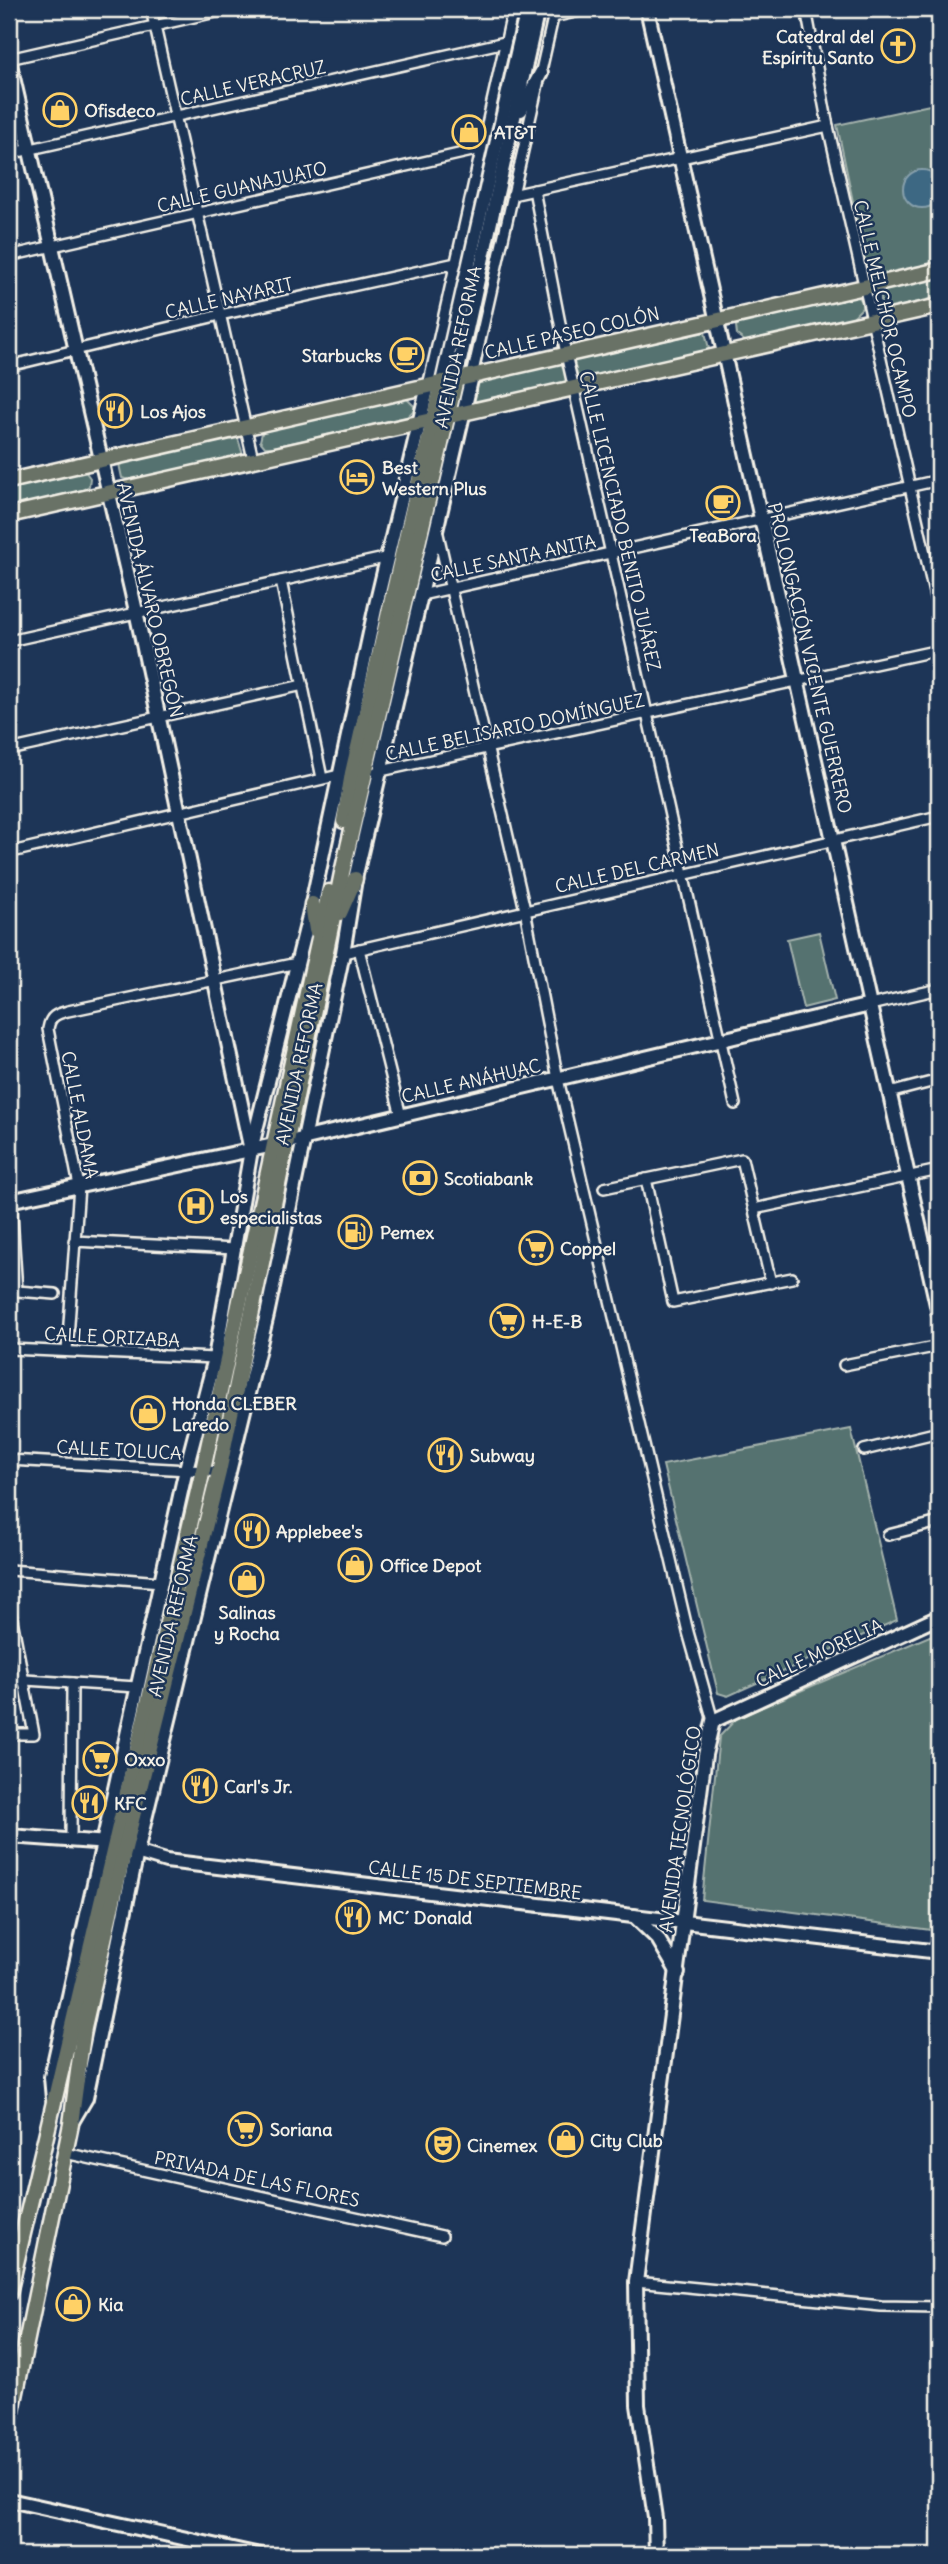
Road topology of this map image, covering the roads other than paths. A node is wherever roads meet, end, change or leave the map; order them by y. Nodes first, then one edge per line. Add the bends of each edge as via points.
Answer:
1 (151, 9) edge
2 (229, 9) edge
3 (513, 9) edge
4 (527, 9) edge
5 (538, 9) edge
6 (589, 9) edge
7 (647, 9) edge
8 (806, 9) edge
9 (554, 13) edge
10 (155, 26) junction
11 (505, 42) junction
12 (9, 60) edge
13 (541, 73) junction
14 (176, 117) junction
15 (514, 122) junction
16 (828, 126) junction
17 (29, 149) junction
18 (481, 149) junction
19 (9, 154) edge
20 (680, 158) junction
21 (534, 190) junction
22 (512, 195) junction
23 (196, 213) junction
24 (51, 246) junction
25 (9, 256) edge
26 (456, 263) junction
27 (939, 271) edge
28 (864, 287) junction
29 (939, 306) edge
30 (220, 315) junction
31 (716, 320) junction
32 (871, 321) junction
33 (74, 352) junction
34 (566, 355) junction
35 (724, 355) junction
36 (9, 366) edge
37 (472, 376) junction
38 (442, 382) junction
39 (574, 387) junction
40 (465, 411) junction
41 (435, 417) junction
42 (246, 426) junction
43 (100, 459) junction
44 (253, 459) junction
45 (939, 480) edge
46 (9, 481) edge
47 (910, 486) junction
48 (107, 492) junction
49 (9, 515) edge
50 (761, 522) junction
51 (436, 528) junction
52 (611, 553) junction
53 (389, 557) junction
54 (281, 581) junction
55 (450, 587) junction
56 (421, 595) junction
57 (136, 611) junction
58 (939, 615) edge
59 (9, 640) edge
60 (939, 650) edge
61 (796, 683) junction
62 (303, 685) junction
63 (647, 714) junction
64 (158, 716) junction
65 (489, 749) junction
66 (9, 751) edge
67 (352, 773) junction
68 (379, 773) junction
69 (322, 778) junction
70 (178, 812) junction
71 (939, 816) edge
72 (833, 839) junction
73 (16, 851) dead end
74 (684, 874) junction
75 (355, 879) junction
76 (313, 904) junction
77 (525, 910) junction
78 (323, 940) junction
79 (359, 949) junction
80 (342, 953) junction
81 (297, 963) junction
82 (214, 978) junction
83 (939, 989) edge
84 (870, 1005) junction
85 (720, 1041) junction
86 (558, 1079) junction
87 (939, 1080) edge
88 (889, 1093) junction
89 (735, 1104) dead end
90 (401, 1115) junction
91 (302, 1139) junction
92 (279, 1143) junction
93 (251, 1150) junction
94 (939, 1170) edge
95 (907, 1178) junction
96 (646, 1179) junction
97 (79, 1186) junction
98 (604, 1188) dead end
99 (10, 1201) edge
100 (754, 1209) junction
101 (74, 1241) junction
102 (235, 1248) junction
103 (934, 1264) edge
104 (792, 1278) dead end
105 (771, 1283) junction
106 (55, 1294) dead end
107 (939, 1314) edge
108 (233, 1328) junction
109 (939, 1346) edge
110 (9, 1349) edge
111 (67, 1350) junction
112 (215, 1358) junction
113 (844, 1366) dead end
114 (939, 1432) edge
115 (864, 1450) dead end
116 (9, 1460) edge
117 (186, 1469) junction
118 (203, 1470) junction
119 (223, 1472) junction
120 (939, 1522) edge
121 (888, 1535) dead end
122 (9, 1570) edge
123 (161, 1582) junction
124 (9, 1604) edge
125 (939, 1617) edge
126 (9, 1679) edge
127 (25, 1680) junction
128 (72, 1683) junction
129 (137, 1687) junction
130 (713, 1721) junction
131 (9, 1734) edge
132 (9, 1836) edge
133 (71, 1839) junction
134 (120, 1846) junction
135 (634, 1916) junction
136 (685, 1922) junction
137 (939, 1952) edge
138 (678, 1973) junction
139 (65, 2153) junction
140 (442, 2236) dead end
141 (11, 2267) edge
142 (636, 2282) junction
143 (9, 2293) edge
144 (939, 2307) edge
145 (9, 2427) edge
146 (9, 2500) edge
147 (260, 2555) edge
148 (656, 2555) edge

1 - 10 street
2 - 10 street
3 - 11 street, AVENIDA REFORMA
4 - 38 street, AVENIDA REFORMA
5 - 15 street, AVENIDA REFORMA
6 - 9 street
7 - 20 street, PROLONGACIÓN VICENTE GUERRERO
8 - 16 street, CALLE MELCHOR OCAMPO
9 - 13 street, AVENIDA REFORMA
10 - 12 street
10 - 14 street
11 - 14 street, CALLE VERACRUZ
11 - 18 street, AVENIDA REFORMA
12 - 17 street, AVENIDA ÁLVARO OBREGÓN
13 - 15 street
13 - 22 street, AVENIDA REFORMA
14 - 17 street, CALLE VERACRUZ
14 - 23 street
15 - 38 street, AVENIDA REFORMA
16 - 20 street
16 - 28 street, CALLE MELCHOR OCAMPO
17 - 19 street, CALLE VERACRUZ
17 - 24 street, AVENIDA ÁLVARO OBREGÓN
18 - 23 street, CALLE GUANAJUATO
18 - 26 street, AVENIDA REFORMA
20 - 21 street
20 - 31 street, PROLONGACIÓN VICENTE GUERRERO
21 - 22 street
21 - 34 street, CALLE LICENCIADO BENITO JUÁREZ
22 - 37 street, AVENIDA REFORMA
23 - 24 street, CALLE GUANAJUATO
23 - 30 street
24 - 25 street, CALLE GUANAJUATO
24 - 33 street, AVENIDA ÁLVARO OBREGÓN
26 - 30 street, CALLE NAYARIT
26 - 38 street, AVENIDA REFORMA
27 - 28 main road, CALLE PASEO COLÓN
28 - 31 main road, CALLE PASEO COLÓN
28 - 32 street, CALLE MELCHOR OCAMPO
29 - 32 main road
30 - 33 street, CALLE NAYARIT
30 - 42 street
31 - 34 main road, CALLE PASEO COLÓN
31 - 35 street, PROLONGACIÓN VICENTE GUERRERO
32 - 35 main road
32 - 47 street, CALLE MELCHOR OCAMPO
33 - 36 street, CALLE NAYARIT
33 - 43 street, AVENIDA ÁLVARO OBREGÓN
34 - 37 main road, CALLE PASEO COLÓN
34 - 39 street, CALLE LICENCIADO BENITO JUÁREZ
35 - 39 main road
35 - 50 street, PROLONGACIÓN VICENTE GUERRERO
37 - 38 main road, CALLE PASEO COLÓN
37 - 40 street, AVENIDA REFORMA
38 - 41 main road, AVENIDA REFORMA
38 - 41 street, AVENIDA REFORMA
38 - 42 main road, CALLE PASEO COLÓN
39 - 40 main road
39 - 52 street, CALLE LICENCIADO BENITO JUÁREZ
40 - 41 main road
40 - 51 street, AVENIDA REFORMA
41 - 44 main road
41 - 53 street, AVENIDA REFORMA
41 - 67 main road, AVENIDA REFORMA
42 - 43 main road, CALLE PASEO COLÓN
42 - 44 street
43 - 46 main road, CALLE PASEO COLÓN
43 - 48 street, AVENIDA ÁLVARO OBREGÓN
44 - 48 main road
45 - 47 street, CALLE SANTA ANITA
47 - 50 street, CALLE SANTA ANITA
47 - 58 street, CALLE MELCHOR OCAMPO
48 - 49 main road
48 - 57 street, AVENIDA ÁLVARO OBREGÓN
50 - 52 street, CALLE SANTA ANITA
50 - 61 street, PROLONGACIÓN VICENTE GUERRERO
51 - 55 street, AVENIDA TECNOLÓGICO
51 - 56 street, AVENIDA REFORMA
52 - 55 street, CALLE SANTA ANITA
52 - 63 street, CALLE LICENCIADO BENITO JUÁREZ
53 - 54 street
53 - 67 street, AVENIDA REFORMA
54 - 57 street
54 - 62 street
55 - 56 street, CALLE SANTA ANITA
55 - 65 street, AVENIDA TECNOLÓGICO
56 - 68 street, AVENIDA REFORMA
57 - 59 street
57 - 64 street, AVENIDA ÁLVARO OBREGÓN
60 - 61 street, CALLE BELISARIO DOMÍNGUEZ
61 - 63 street, CALLE BELISARIO DOMÍNGUEZ
61 - 72 street, PROLONGACIÓN VICENTE GUERRERO
62 - 64 street
62 - 69 street
63 - 65 street, CALLE BELISARIO DOMÍNGUEZ
63 - 74 street, CALLE LICENCIADO BENITO JUÁREZ
64 - 66 street
64 - 70 street, AVENIDA ÁLVARO OBREGÓN
65 - 68 street, CALLE BELISARIO DOMÍNGUEZ
65 - 77 street, AVENIDA TECNOLÓGICO
67 - 68 street, CALLE BELISARIO DOMÍNGUEZ
67 - 69 street, CALLE BELISARIO DOMÍNGUEZ
67 - 76 street, AVENIDA REFORMA
67 - 78 main road, AVENIDA REFORMA
68 - 75 street, AVENIDA REFORMA
69 - 70 street, CALLE BELISARIO DOMÍNGUEZ
70 - 73 street, CALLE BELISARIO DOMÍNGUEZ
70 - 82 street, AVENIDA ÁLVARO OBREGÓN
71 - 72 street, CALLE DEL CARMEN
72 - 74 street, CALLE DEL CARMEN
72 - 84 street, PROLONGACIÓN VICENTE GUERRERO
74 - 77 street, CALLE DEL CARMEN
74 - 85 street, CALLE LICENCIADO BENITO JUÁREZ
75 - 78 main road
75 - 80 street, AVENIDA REFORMA
76 - 78 main road
76 - 81 street, AVENIDA REFORMA
77 - 79 street, CALLE DEL CARMEN
77 - 86 street, AVENIDA TECNOLÓGICO
78 - 92 main road, AVENIDA REFORMA
79 - 80 street, CALLE DEL CARMEN
79 - 90 street
80 - 91 street, AVENIDA REFORMA
81 - 82 street
81 - 93 street, AVENIDA REFORMA
82 - 93 street, AVENIDA ÁLVARO OBREGÓN
82 - 97 street, CALLE ALDAMA via 55,1014 48,1029
83 - 84 street, CALLE ANÁHUAC
84 - 85 street, CALLE ANÁHUAC
84 - 88 street, PROLONGACIÓN VICENTE GUERRERO
85 - 86 street, CALLE ANÁHUAC
85 - 89 street, CALLE LICENCIADO BENITO JUÁREZ
86 - 90 street, CALLE ANÁHUAC
86 - 130 street, AVENIDA TECNOLÓGICO
87 - 88 street
88 - 95 street, PROLONGACIÓN VICENTE GUERRERO
90 - 91 street, CALLE ANÁHUAC
91 - 92 street, CALLE ANÁHUAC
91 - 119 street, AVENIDA REFORMA via 267,1315
92 - 93 street, CALLE ANÁHUAC
92 - 108 main road, AVENIDA REFORMA
92 - 119 main road, AVENIDA REFORMA
93 - 97 street, CALLE ANÁHUAC
93 - 102 street, AVENIDA REFORMA
94 - 95 street
95 - 100 street
95 - 103 street, PROLONGACIÓN VICENTE GUERRERO
96 - 98 street
96 - 100 street via 742,1159
96 - 105 street via 673,1303
97 - 99 street, CALLE ANÁHUAC
97 - 101 street, CALLE ALDAMA
99 - 106 street via 17,1291
100 - 105 street
101 - 102 street
101 - 111 street, CALLE ALDAMA
102 - 112 street, AVENIDA REFORMA
103 - 107 street, PROLONGACIÓN VICENTE GUERRERO
104 - 105 street
108 - 112 main road
108 - 118 main road, AVENIDA REFORMA
109 - 113 street
110 - 111 street, CALLE ORIZABA
111 - 112 street, CALLE ORIZABA
112 - 117 street, AVENIDA REFORMA
114 - 115 street
116 - 117 street, CALLE TOLUCA
117 - 118 street, CALLE TOLUCA
117 - 123 street, AVENIDA REFORMA
118 - 119 street, CALLE TOLUCA
118 - 134 main road, AVENIDA REFORMA
119 - 134 main road, AVENIDA REFORMA
120 - 121 street
122 - 123 street
123 - 129 street, AVENIDA REFORMA
124 - 127 street
125 - 130 street, CALLE MORELIA
126 - 127 street
127 - 128 street
127 - 131 street via 34,1734
128 - 129 street
128 - 133 street
129 - 134 street, AVENIDA REFORMA
130 - 136 street, AVENIDA TECNOLÓGICO
132 - 133 street, CALLE 15 DE SEPTIEMBRE
133 - 134 street, CALLE 15 DE SEPTIEMBRE
134 - 135 street, CALLE 15 DE SEPTIEMBRE via 166,1861
134 - 139 main road, AVENIDA REFORMA
134 - 141 main road, AVENIDA REFORMA
135 - 136 street, CALLE 15 DE SEPTIEMBRE
135 - 138 street via 658,1939
136 - 137 street, CALLE 15 DE SEPTIEMBRE
136 - 138 street, AVENIDA TECNOLÓGICO
138 - 142 street, AVENIDA TECNOLÓGICO
139 - 140 street, PRIVADA DE LAS FLORES
139 - 145 main road, AVENIDA REFORMA
141 - 143 main road, AVENIDA REFORMA
142 - 144 street via 881,2306
142 - 148 street, AVENIDA TECNOLÓGICO via 638,2405
146 - 147 street

